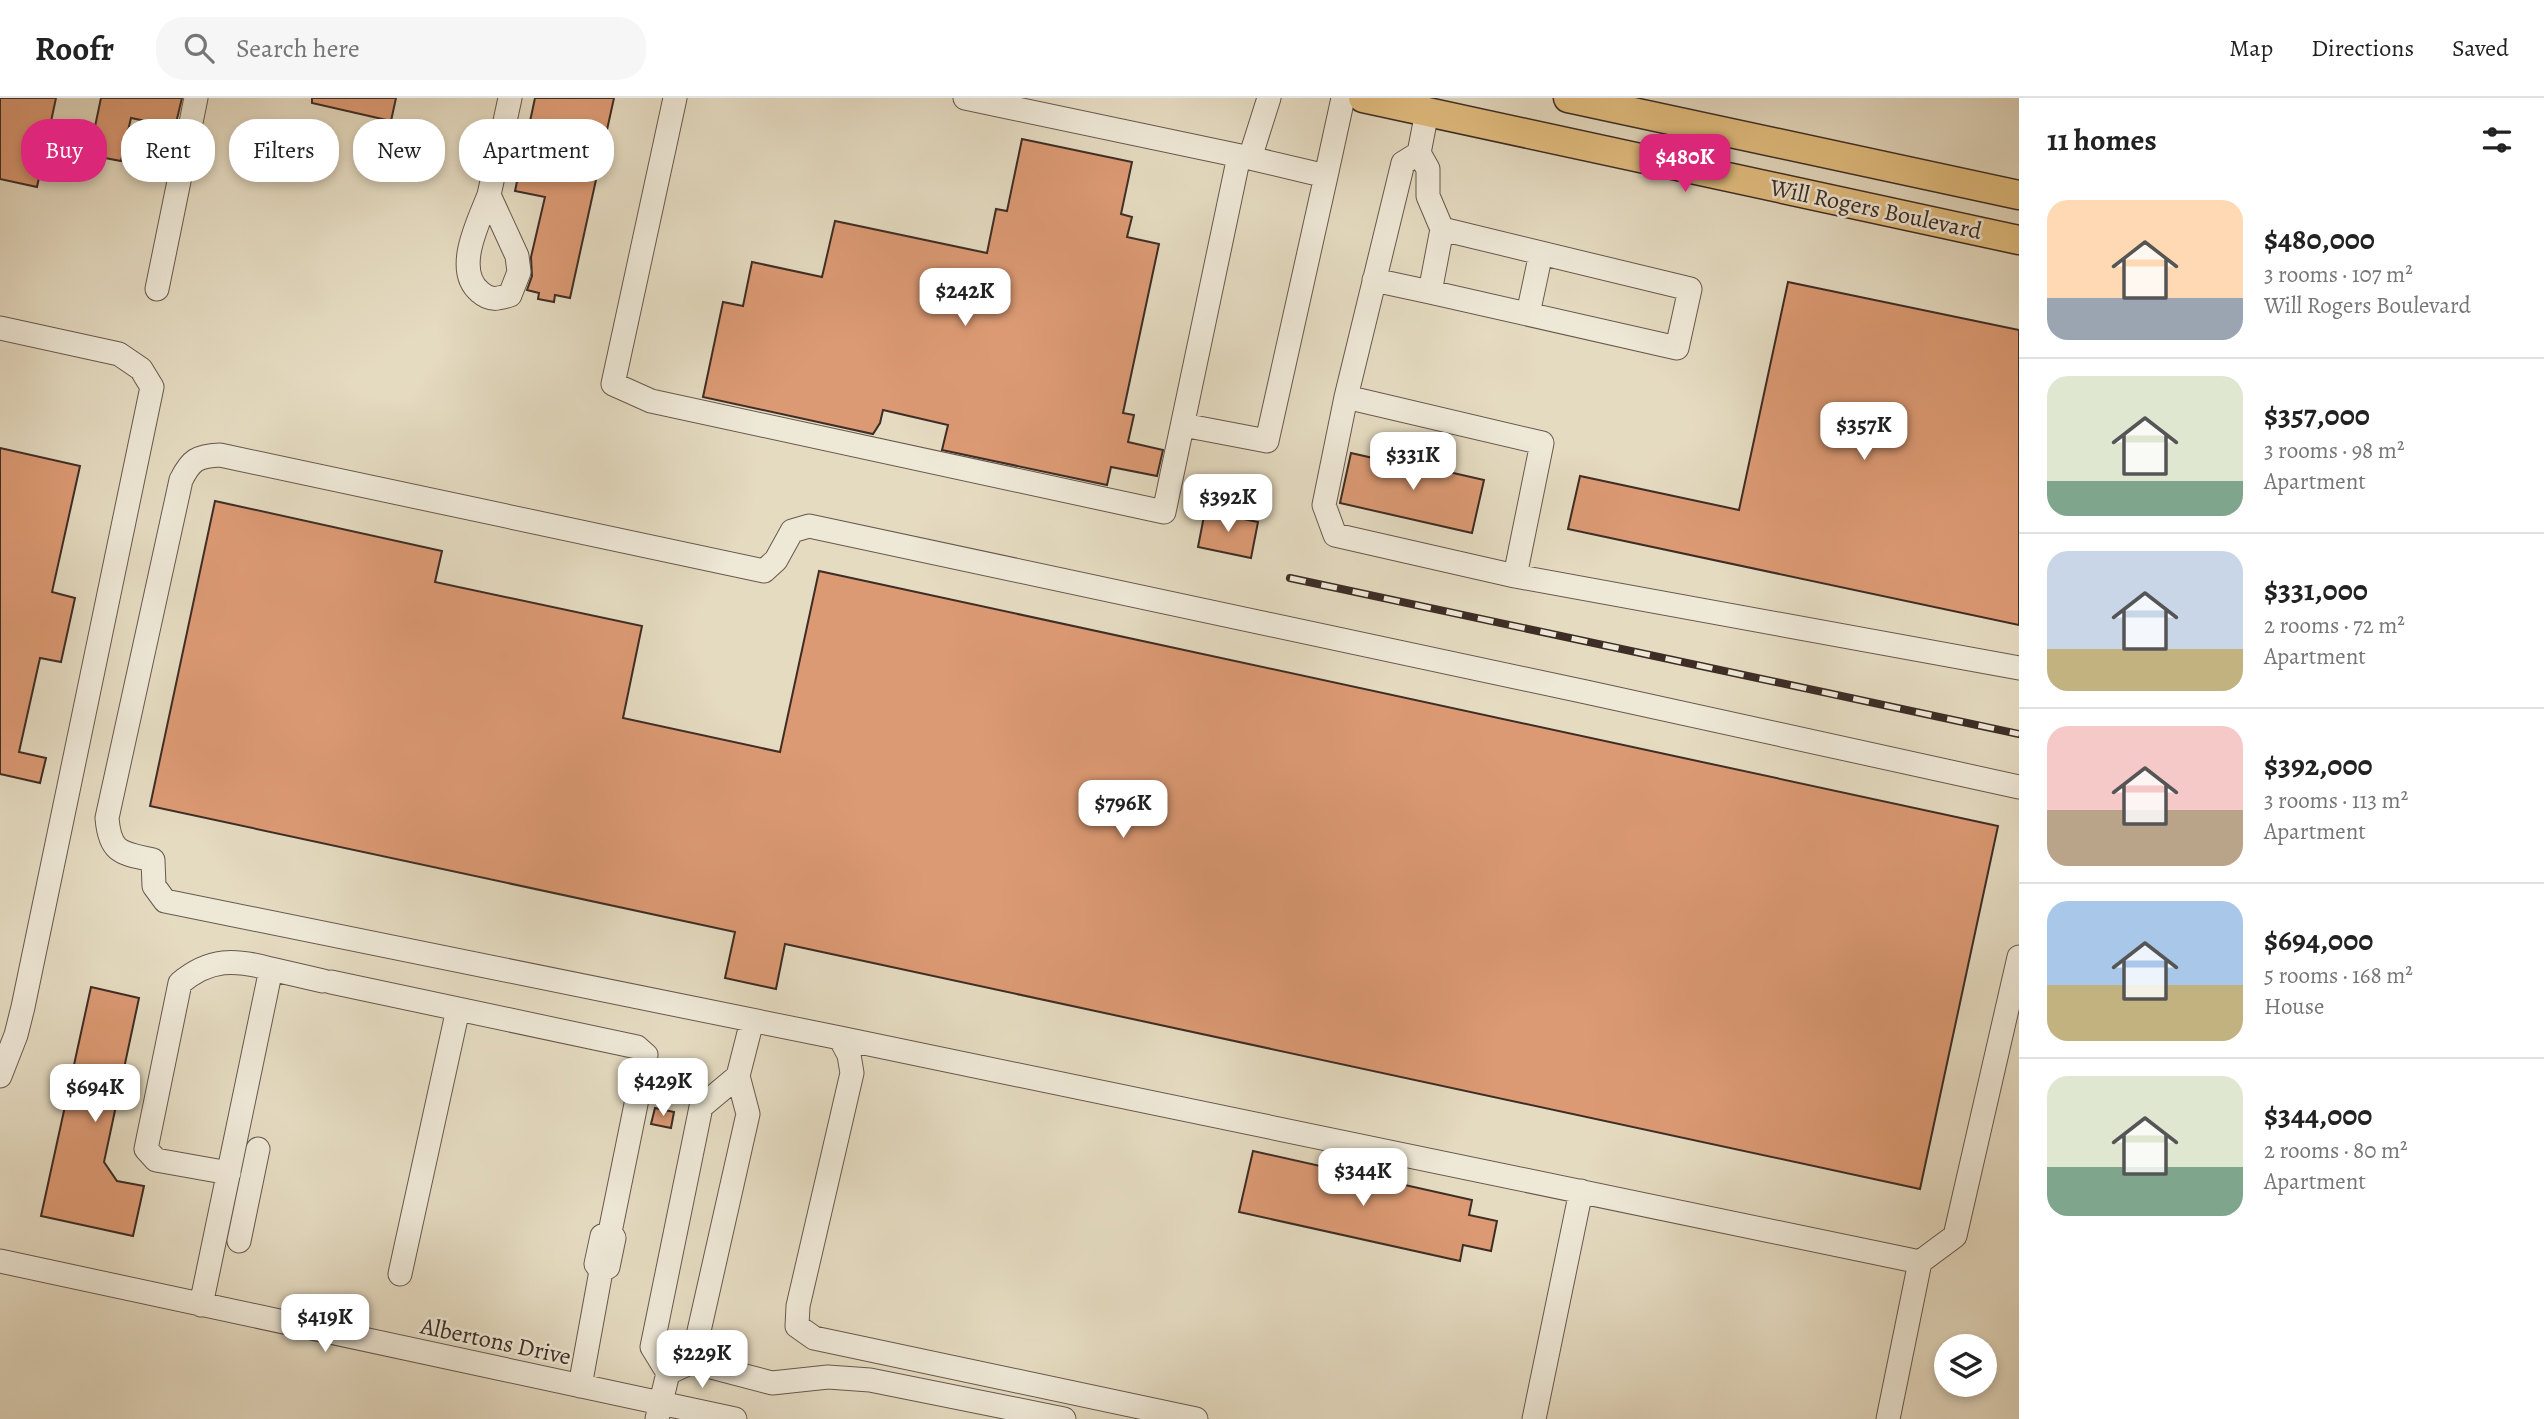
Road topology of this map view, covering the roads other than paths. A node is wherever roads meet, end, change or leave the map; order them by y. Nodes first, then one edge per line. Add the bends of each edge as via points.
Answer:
1 (196, 98) edge
2 (510, 98) edge
3 (675, 98) edge
4 (965, 98) edge
5 (1269, 98) edge
6 (1343, 98) edge
7 (1363, 98) edge
8 (1568, 98) edge
9 (1429, 105) edge
10 (1646, 106) edge
11 (1419, 153) junction
12 (1244, 157) junction
13 (1633, 157) junction
14 (1326, 176) junction
15 (489, 195) dead end
16 (2019, 195) edge
17 (1442, 229) junction
18 (2019, 240) edge
19 (1541, 253) junction
20 (1374, 280) junction
21 (157, 289) dead end
22 (1430, 292) junction
23 (1528, 314) junction
24 (0, 328) edge
25 (1346, 397) junction
26 (1183, 425) junction
27 (1516, 576) junction
28 (2019, 668) edge
29 (2019, 787) edge
30 (2019, 957) edge
31 (271, 969) junction
32 (458, 1009) junction
33 (752, 1021) junction
34 (840, 1038) junction
35 (0, 1076) edge
36 (738, 1076) junction
37 (258, 1149) dead end
38 (229, 1173) junction
39 (1581, 1191) junction
40 (239, 1241) dead end
41 (0, 1261) edge
42 (1920, 1262) junction
43 (400, 1274) dead end
44 (201, 1305) junction
45 (692, 1362) junction
46 (668, 1373) junction
47 (580, 1386) junction
48 (658, 1411) edge
49 (734, 1419) edge
50 (1065, 1419) edge
51 (1196, 1419) edge
52 (1534, 1419) edge
53 (1888, 1419) edge

1 - 21 street
2 - 15 street
3 - 26 street via 613,384 651,401 1164,512
4 - 12 street
5 - 12 street
6 - 14 street
7 - 9 main road, Will Rogers Boulevard
8 - 10 main road, Will Rogers Boulevard
9 - 11 street
9 - 13 main road, Will Rogers Boulevard
10 - 13 main road
10 - 16 main road, Will Rogers Boulevard
11 - 17 street via 1428,170 1428,196
11 - 20 street via 1403,163
12 - 14 street
12 - 26 street
13 - 18 main road, Will Rogers Boulevard
14 - 26 street via 1268,441
17 - 19 street
17 - 22 street
19 - 23 street
19 - 23 street via 1690,289 1688,301 1677,348
20 - 22 street
20 - 25 street
22 - 23 street
24 - 35 street via 119,354 141,369 152,387 23,1007
25 - 27 street via 1324,505 1335,534
25 - 27 street via 1542,443
27 - 28 street
29 - 33 street via 809,526 793,531 776,560 764,570 220,455 204,456 189,464 181,480 107,818 109,838 121,853 153,860 154,886 165,901
30 - 42 street via 1955,1236
31 - 32 street
31 - 38 street
31 - 38 street via 217,962 194,971 180,983 146,1149 156,1160
32 - 43 street
32 - 47 street via 637,1047 646,1055 610,1232 614,1238 608,1267 601,1272
33 - 34 street
33 - 36 street
34 - 39 street
34 - 51 street via 852,1073 796,1326 814,1338
36 - 45 street via 748,1114
36 - 46 street via 701,1107 652,1347
37 - 40 street
38 - 44 street
39 - 42 street
39 - 52 street
41 - 44 street, Albertons Drive
42 - 53 street
44 - 47 street, Albertons Drive
45 - 46 street
45 - 50 street via 772,1383 828,1377 870,1380
46 - 48 street
47 - 48 street, Albertons Drive
48 - 49 street, Albertons Drive

